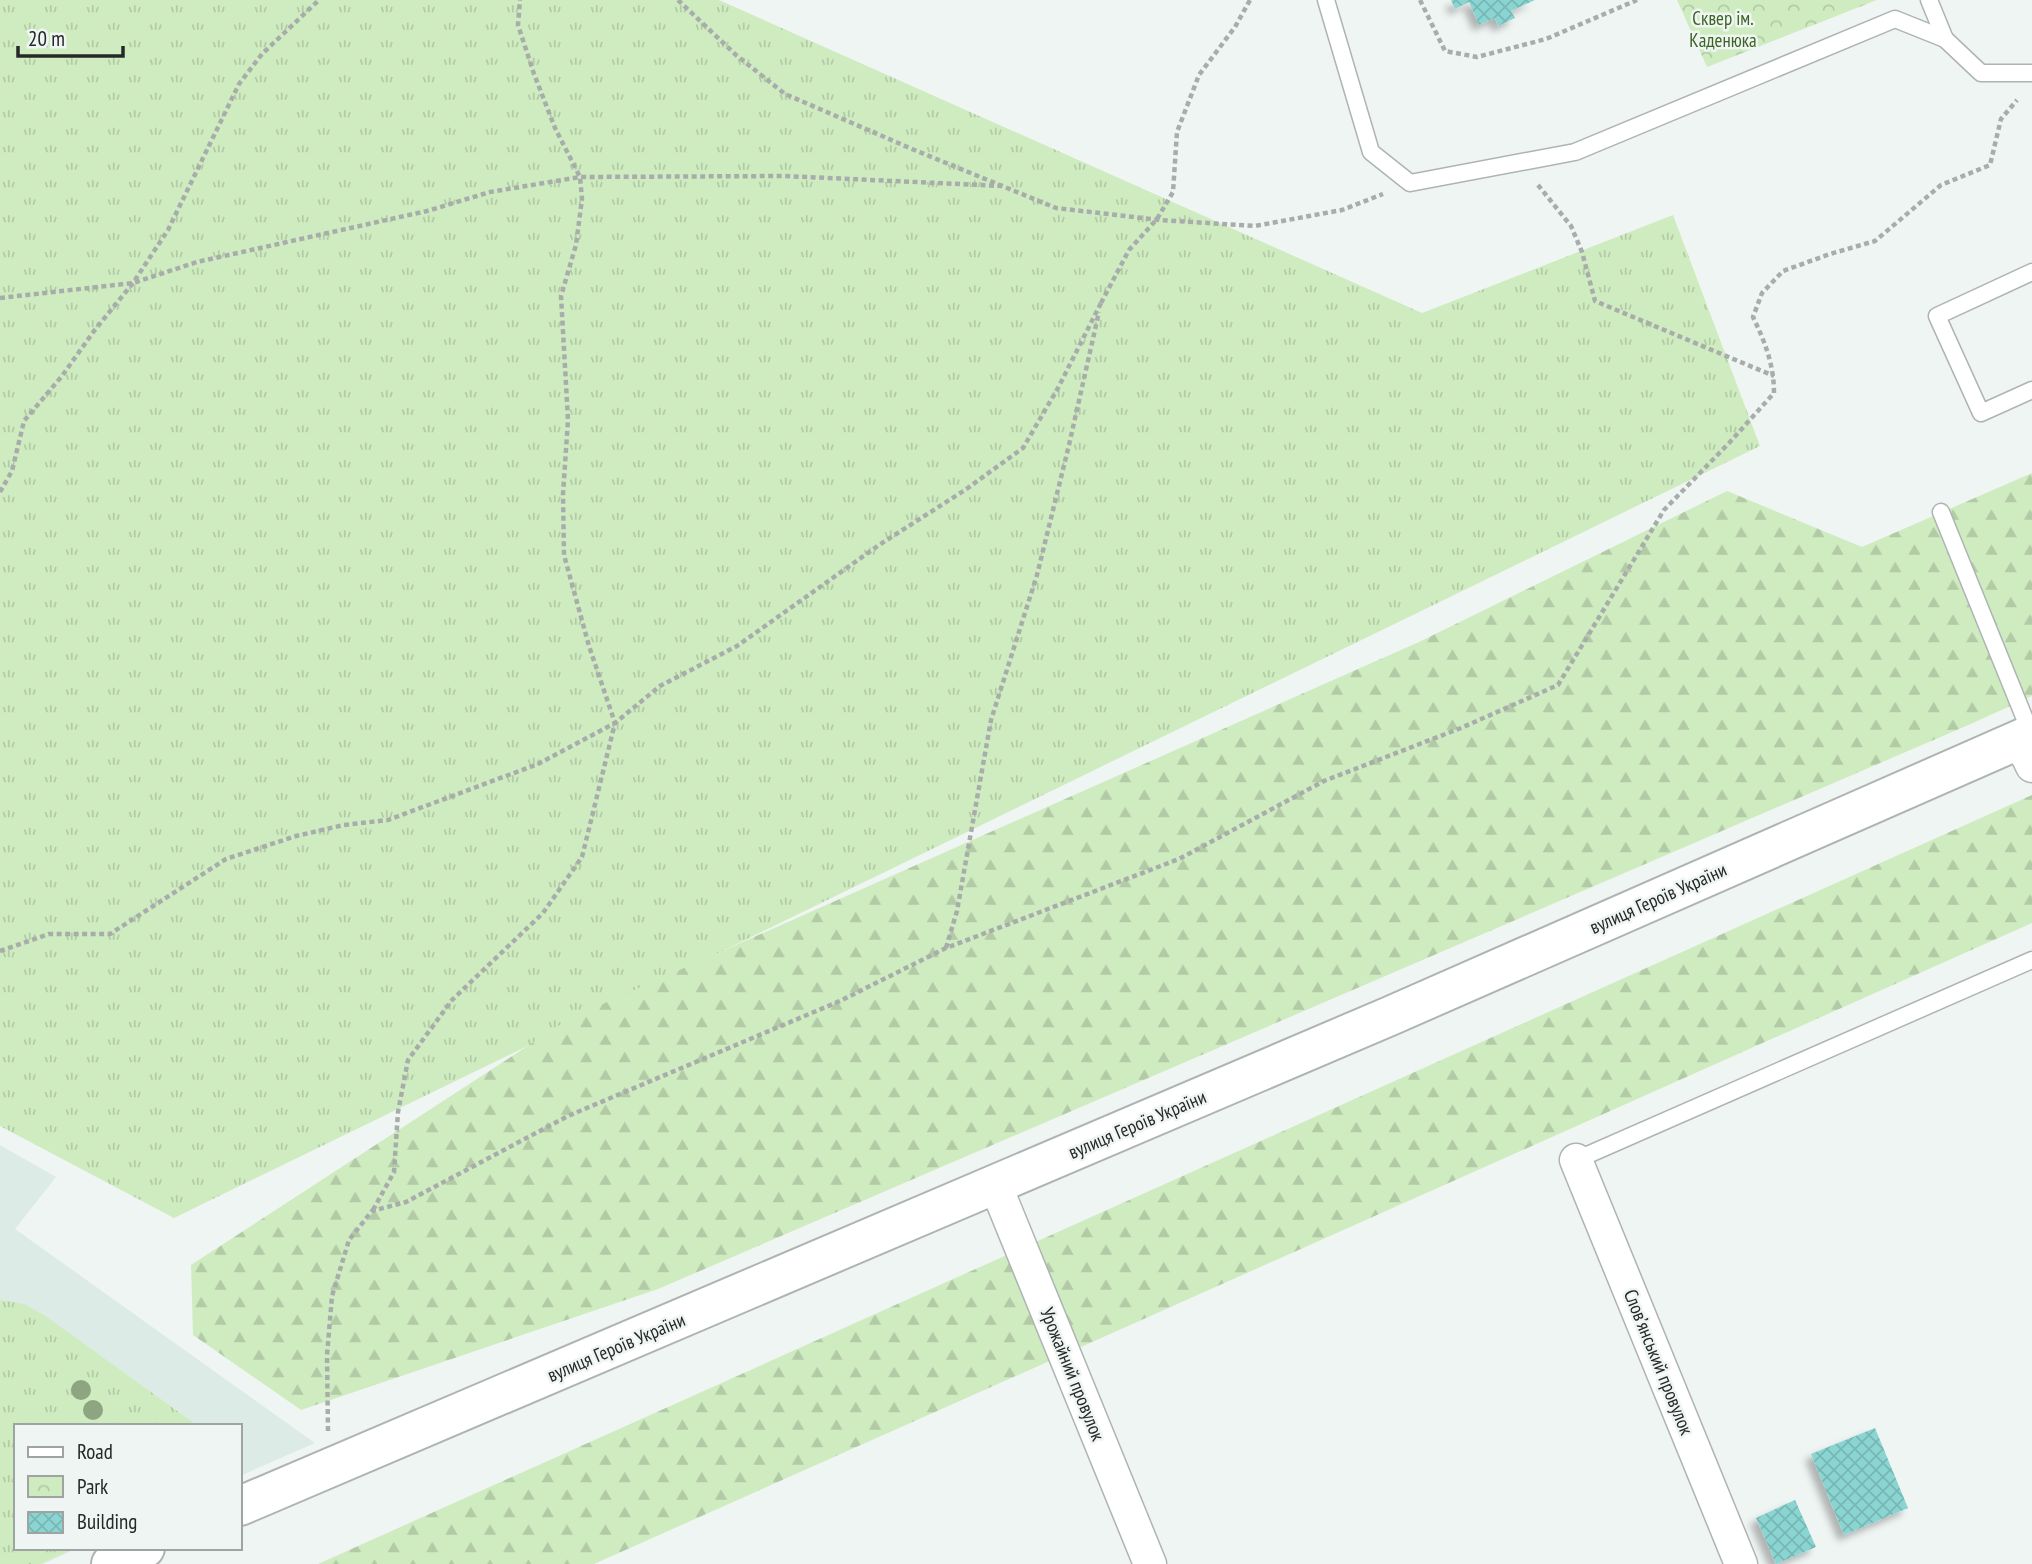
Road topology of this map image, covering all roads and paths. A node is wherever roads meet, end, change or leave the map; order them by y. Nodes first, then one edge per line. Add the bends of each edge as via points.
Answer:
1 (319, 0) edge
2 (520, 0) edge
3 (678, 0) edge
4 (1250, 0) edge
5 (1326, 0) edge
6 (1420, 0) edge
7 (1637, 0) edge
8 (1929, 0) edge
9 (1945, 38) junction
10 (2032, 73) edge
11 (2024, 92) dead end
12 (1520, 163) junction
13 (580, 177) junction
14 (1410, 183) junction
15 (1002, 186) junction
16 (1157, 219) junction
17 (2032, 272) edge
18 (133, 283) junction
19 (0, 299) edge
20 (1101, 303) junction
21 (1774, 376) junction
22 (2032, 390) edge
23 (0, 492) edge
24 (1941, 512) dead end
25 (615, 723) junction
26 (2029, 743) edge
27 (946, 948) junction
28 (0, 951) edge
29 (2032, 960) edge
30 (1576, 1160) joint
31 (995, 1184) junction
32 (372, 1210) junction
33 (328, 1470) junction
34 (242, 1505) edge
35 (141, 1550) edge
36 (111, 1564) edge
37 (1150, 1564) edge
38 (1741, 1564) edge

1 - 18 path via 262,54 239,84 168,230
2 - 13 path via 518,25 530,62
3 - 15 path via 785,94
4 - 16 path via 1199,75 1177,132 1173,192
5 - 14 lane via 1371,152
6 - 7 path via 1445,51 1477,57 1546,39
8 - 9 lane
9 - 10 lane via 1981,73
9 - 12 lane via 1895,19 1575,152
11 - 21 path via 2001,119 1990,165 1941,185 1875,241 1783,271 1762,293 1753,317
12 - 14 lane
12 - 21 path via 1571,226 1595,301
13 - 15 path via 785,176
13 - 18 path via 490,192 427,211 197,262
13 - 25 path via 576,245 561,296 568,420 564,555
14 - 16 path via 1342,210 1255,226
15 - 16 path via 1056,208
16 - 20 path via 1129,250
17 - 22 lane via 1937,316 1982,413
18 - 19 path
18 - 23 path via 24,421 12,471
20 - 25 path via 1023,448 737,646 660,686
20 - 27 path via 1037,575 991,720 957,911
21 - 27 path via 1774,393 1664,510 1558,685 1324,781 1179,859
24 - 26 lane
25 - 28 path via 537,764 388,820 296,836 226,859 110,934 49,934
25 - 32 path via 582,857 543,913 452,1000 408,1060 394,1172
26 - 31 main road, вулиця Героїв України
27 - 32 path via 840,1001 568,1116 406,1202
29 - 30 lane
30 - 38 street, Словʼянський провулок
31 - 33 main road, вулиця Героїв України
31 - 37 street, Урожайний провулок
32 - 33 path via 349,1240 332,1296 327,1355
33 - 34 main road, вулиця Героїв України
35 - 36 main road

